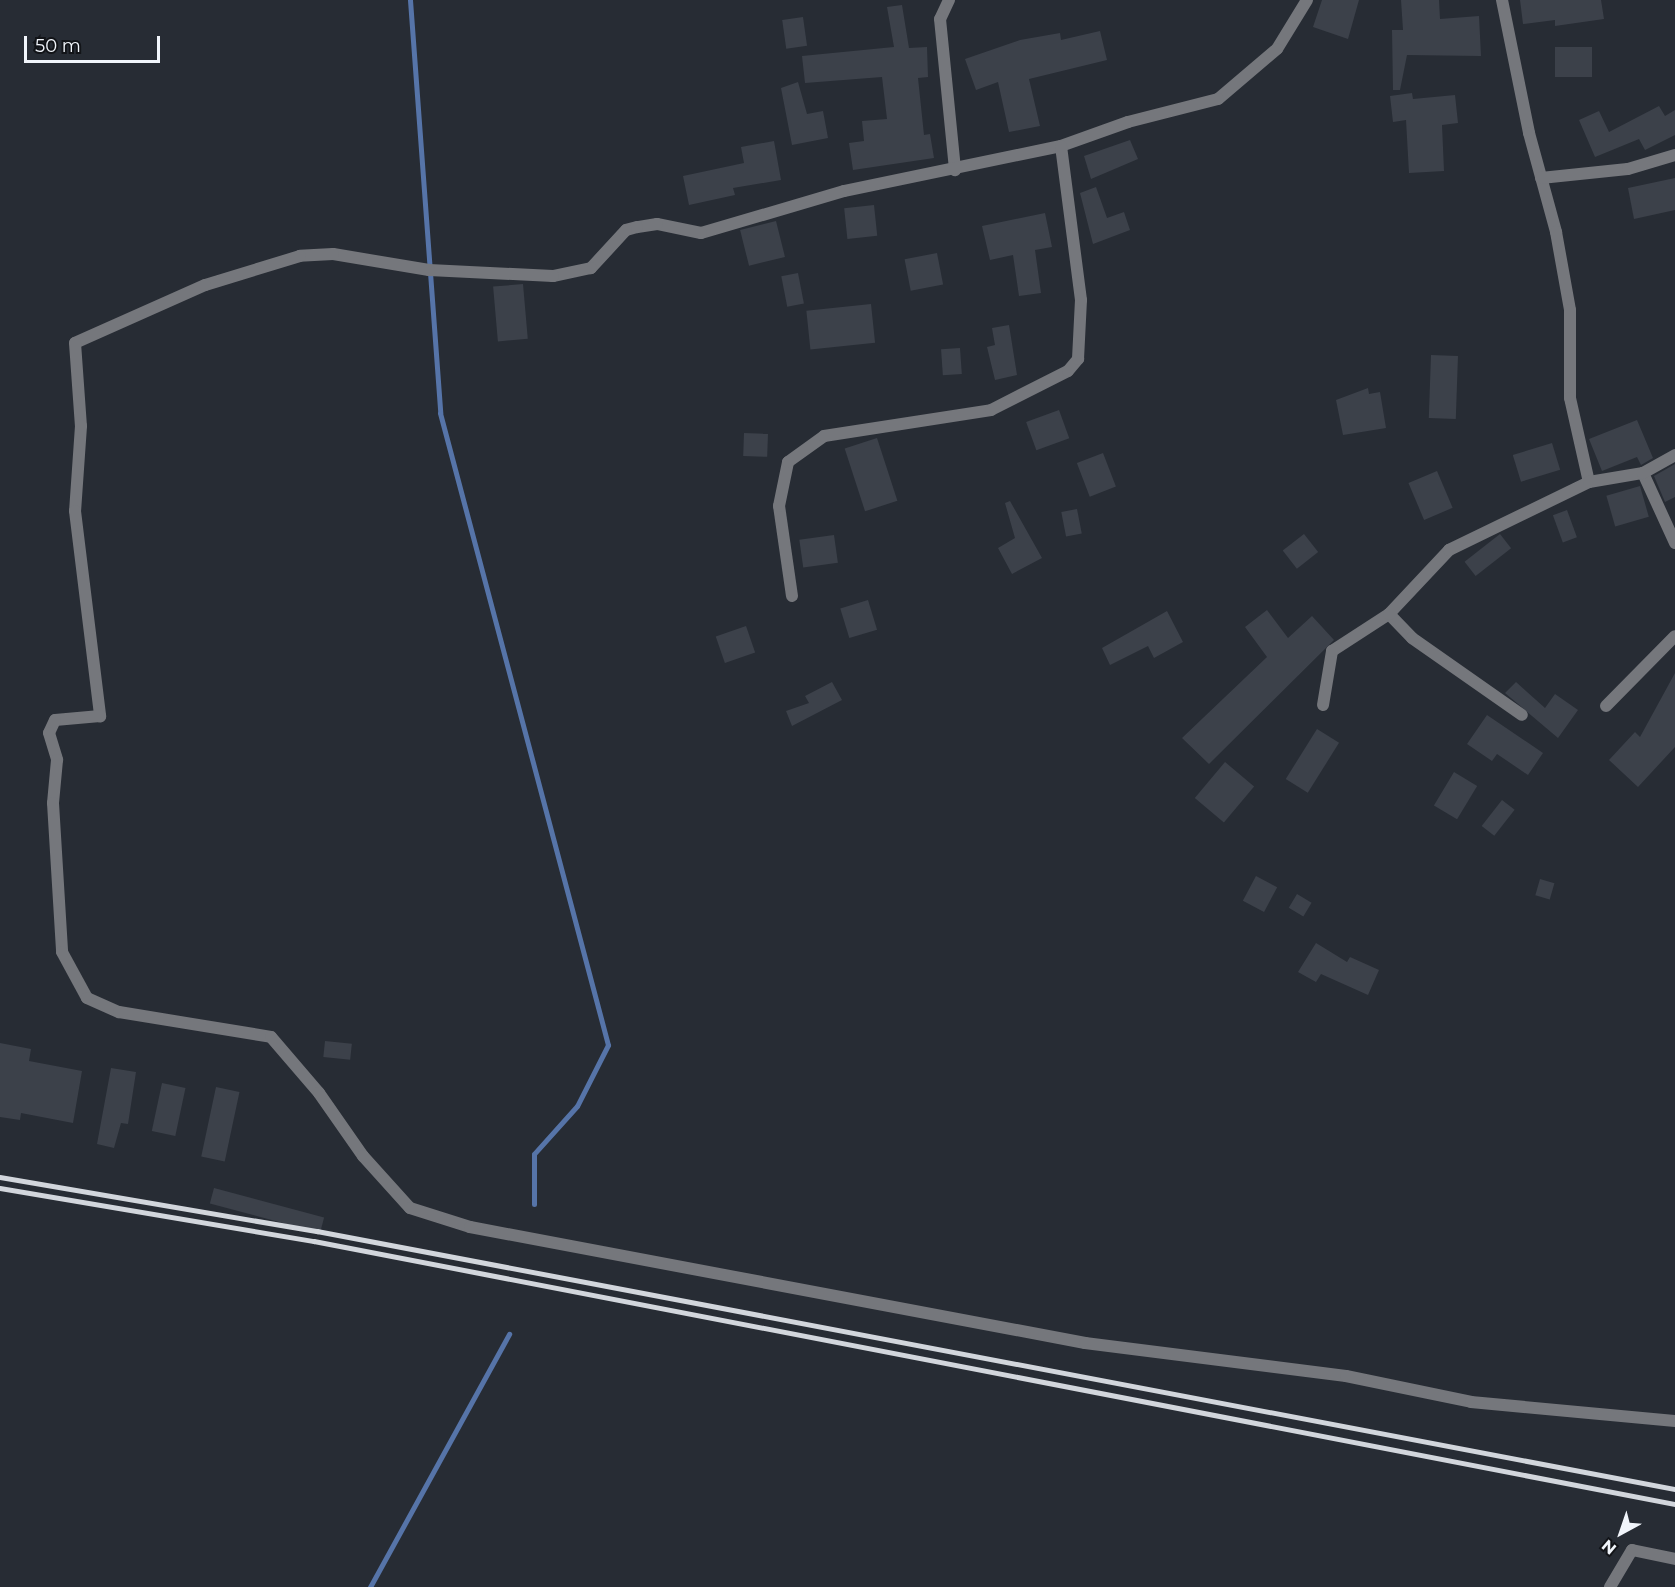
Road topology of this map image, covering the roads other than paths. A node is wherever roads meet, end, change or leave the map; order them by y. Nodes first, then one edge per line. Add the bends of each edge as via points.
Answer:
1 (949, 0) edge
2 (1307, 0) edge
3 (1502, 0) edge
4 (1061, 146) junction
5 (1675, 155) edge
6 (955, 170) junction
7 (1541, 178) junction
8 (1675, 454) edge
9 (1643, 473) junction
10 (1589, 482) junction
11 (1675, 543) edge
12 (792, 596) dead end
13 (1389, 614) junction
14 (1675, 636) edge
15 (1323, 705) dead end
16 (1606, 706) dead end
17 (1522, 715) dead end
18 (1675, 1421) edge
19 (1675, 1559) edge
20 (1610, 1587) edge

1 - 6 street via 940,19
2 - 4 street via 1277,49 1218,99 1128,122
3 - 7 street
4 - 6 street
4 - 12 street via 1081,300 1078,359 1068,371 991,410 824,436 788,462 779,506
5 - 7 street via 1628,169
6 - 18 street via 844,191 701,233 657,224 637,227 626,230 591,268 553,276 429,270 333,254 300,256 205,285 75,343 81,426 75,511 100,716 55,720 49,733 57,760 54,803 62,952 87,998 119,1012 271,1037 319,1093 363,1156 410,1208 470,1227 1085,1343 1346,1376 1470,1402
7 - 10 street via 1570,310 1570,398
8 - 9 street
9 - 10 street
9 - 11 street
10 - 13 street via 1449,550
13 - 15 street via 1332,651
13 - 17 street via 1412,638
14 - 16 street
19 - 20 street via 1632,1550

